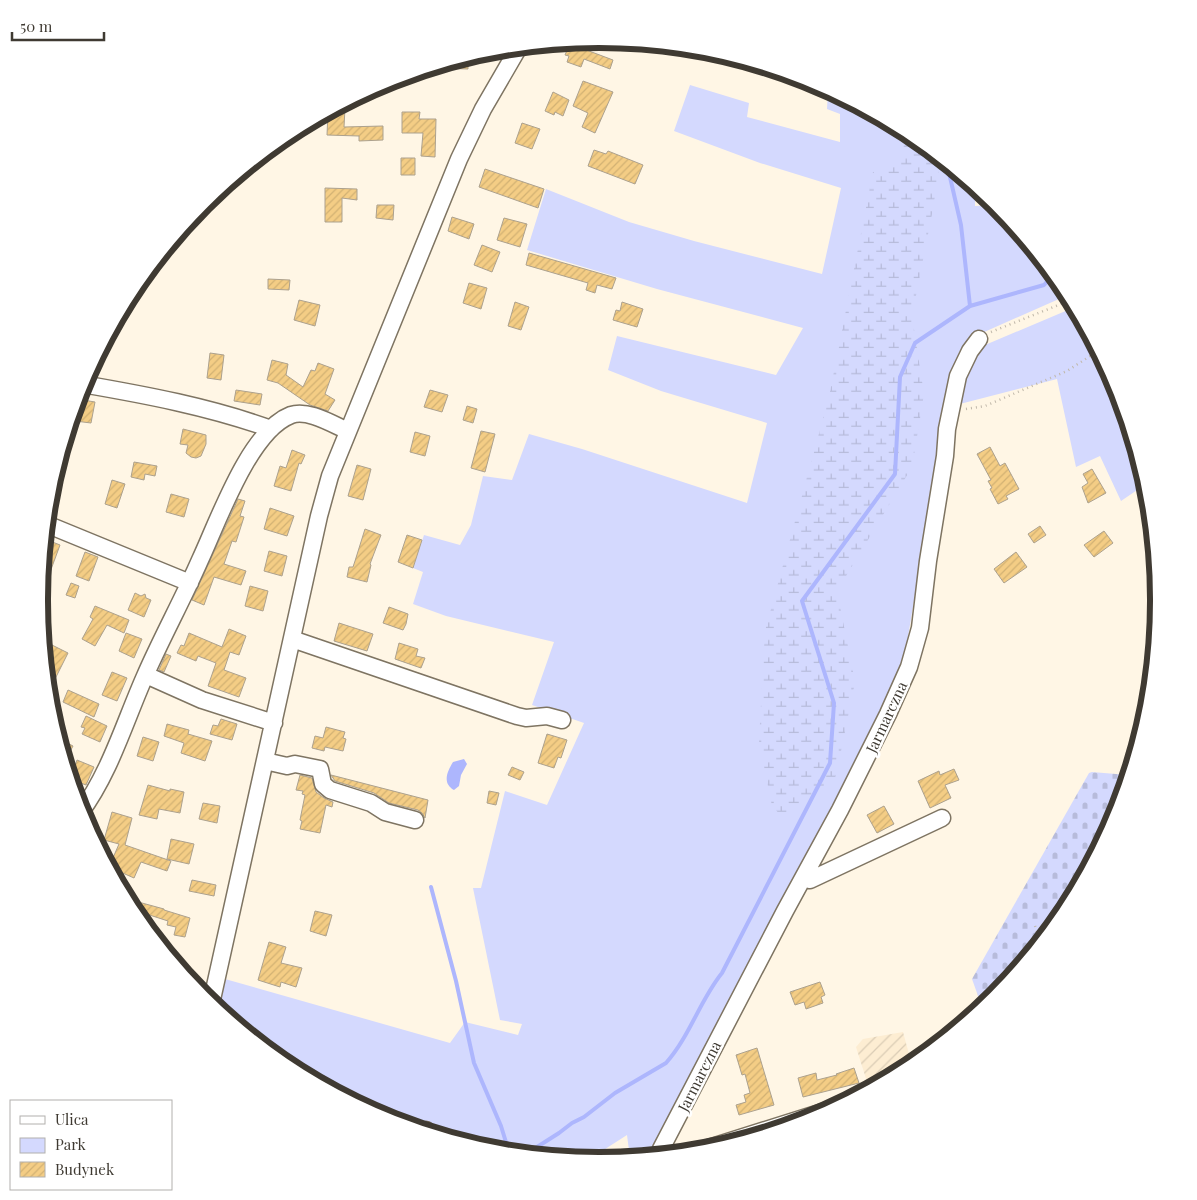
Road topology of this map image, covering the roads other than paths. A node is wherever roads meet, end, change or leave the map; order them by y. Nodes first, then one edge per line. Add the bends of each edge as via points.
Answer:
1 (515, 54) edge
2 (979, 339) road end
3 (90, 385) edge
4 (271, 429) junction
5 (348, 431) junction
6 (52, 526) edge
7 (190, 583) junction
8 (292, 639) junction
9 (146, 675) junction
10 (562, 720) dead end
11 (274, 723) junction
12 (265, 761) junction
13 (86, 803) edge
14 (942, 818) dead end
15 (415, 820) dead end
16 (803, 878) junction
17 (213, 995) edge
18 (663, 1149) edge

1 - 5 street via 459,159
2 - 16 street, Jarmarczna via 958,376 947,429 920,628 909,667 865,762
3 - 4 street via 219,412
4 - 5 street via 287,417 302,414
4 - 7 street via 234,483
5 - 8 street via 324,498
6 - 7 street
7 - 9 street
8 - 10 street via 517,716 548,716
8 - 11 street
9 - 11 street via 207,702
9 - 13 street via 106,769
11 - 12 street
12 - 15 street via 320,769 323,784 330,790
12 - 17 street
14 - 16 street via 810,880
16 - 18 street, Jarmarczna

